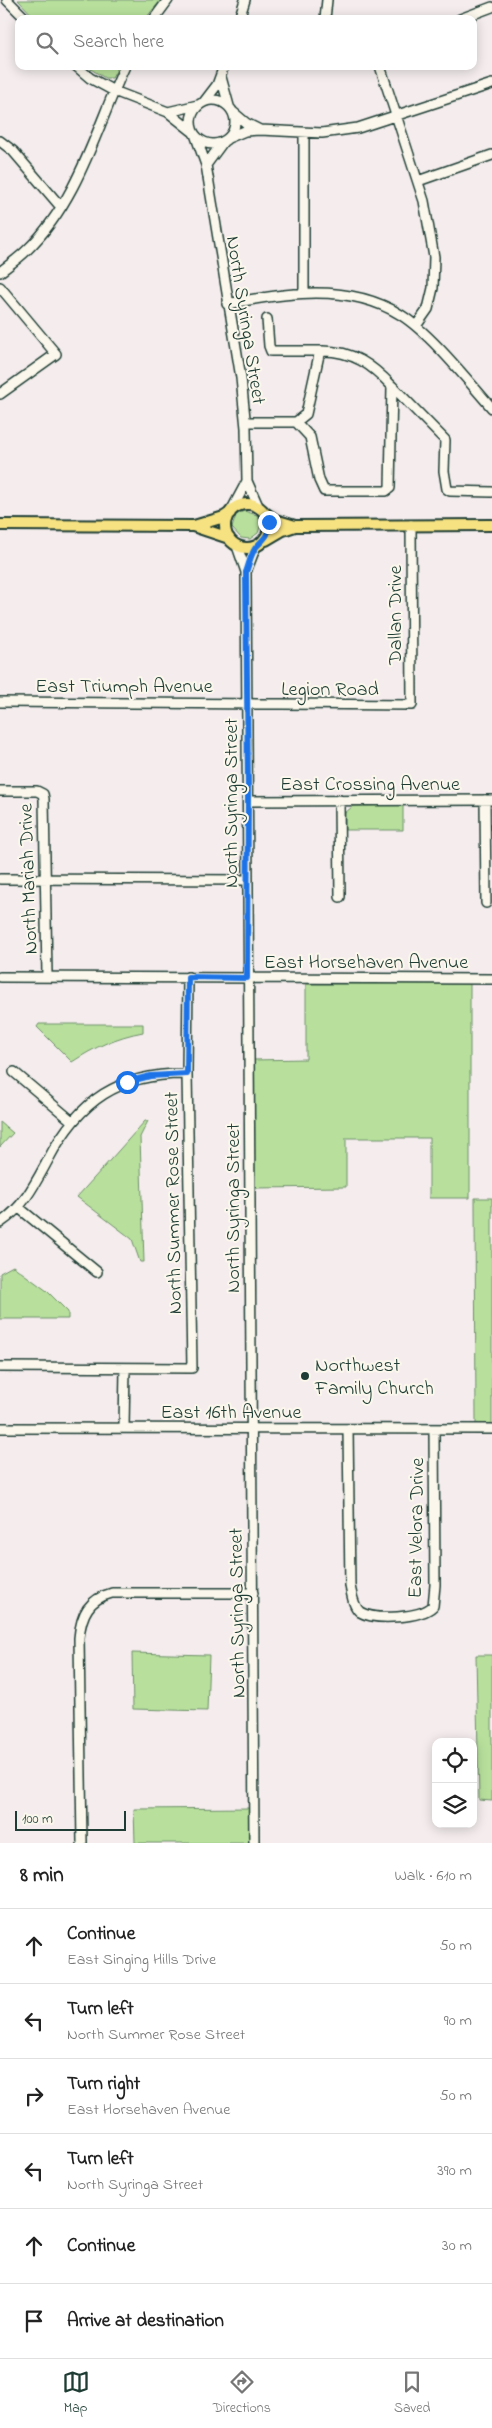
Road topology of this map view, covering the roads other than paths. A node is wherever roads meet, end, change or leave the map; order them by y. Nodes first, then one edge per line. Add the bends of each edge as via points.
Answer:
1 (7, 0) edge
2 (168, 0) edge
3 (245, 0) edge
4 (327, 0) edge
5 (492, 7) edge
6 (22, 15) edge
7 (157, 15) edge
8 (240, 15) edge
9 (325, 15) edge
10 (471, 15) edge
11 (81, 70) edge
12 (123, 70) edge
13 (223, 70) edge
14 (381, 70) edge
15 (221, 77) junction
16 (492, 84) edge
17 (114, 91) junction
18 (201, 104) junction
19 (231, 109) junction
20 (168, 112) junction
21 (395, 117) junction
22 (260, 130) junction
23 (304, 133) junction
24 (194, 134) junction
25 (225, 140) junction
26 (0, 141) edge
27 (492, 155) edge
28 (206, 165) junction
29 (418, 181) junction
30 (61, 207) junction
31 (0, 272) edge
32 (0, 287) edge
33 (304, 293) junction
34 (227, 304) junction
35 (267, 319) dead end
36 (416, 326) junction
37 (323, 351) junction
38 (392, 386) junction
39 (0, 394) edge
40 (492, 408) edge
41 (246, 422) junction
42 (296, 422) junction
43 (247, 481) junction
44 (492, 492) edge
45 (262, 510) junction
46 (231, 512) junction
47 (0, 525) edge
48 (411, 525) junction
49 (492, 525) edge
50 (193, 526) junction
51 (295, 526) junction
52 (229, 538) junction
53 (260, 544) junction
54 (237, 546) junction
55 (246, 572) junction
56 (0, 702) edge
57 (247, 705) junction
58 (412, 705) joint
59 (0, 791) edge
60 (340, 800) junction
61 (489, 800) edge
62 (248, 801) junction
63 (0, 879) edge
64 (46, 879) junction
65 (247, 880) junction
66 (340, 897) dead end
67 (486, 902) dead end
68 (47, 976) junction
69 (0, 977) edge
70 (188, 977) junction
71 (247, 978) junction
72 (492, 979) edge
73 (14, 1072) dead end
74 (187, 1074) junction
75 (72, 1121) junction
76 (18, 1207) junction
77 (0, 1223) edge
78 (97, 1272) dead end
79 (0, 1367) edge
80 (124, 1368) junction
81 (0, 1428) edge
82 (124, 1428) junction
83 (251, 1429) junction
84 (348, 1429) junction
85 (434, 1429) junction
86 (492, 1429) edge
87 (253, 1593) junction
88 (82, 1843) edge
89 (254, 1843) edge

1 - 6 street
2 - 7 street
3 - 8 street
4 - 9 street
5 - 10 street
11 - 17 street
12 - 17 street
13 - 15 street
14 - 21 street
15 - 18 street
15 - 19 street
16 - 21 street
17 - 20 street
17 - 30 street via 79,176
18 - 19 street via 217,100
18 - 20 street
18 - 24 street via 191,117
19 - 22 street via 246,123
19 - 25 street via 235,126
20 - 24 street
21 - 23 street via 358,128
21 - 29 street
22 - 23 street
22 - 25 street via 245,131
23 - 33 street
24 - 25 street via 208,144
24 - 28 street, North Syringa Street
25 - 28 street
26 - 30 street via 13,151
27 - 29 street
28 - 34 street, North Syringa Street
29 - 36 street via 434,257 432,295 428,309
30 - 31 street via 27,251
32 - 39 street via 56,354
33 - 34 street
33 - 36 street via 342,295 374,302
34 - 41 street, North Syringa Street
35 - 37 street via 271,351
36 - 40 street
37 - 38 street via 346,352 367,364
37 - 42 street via 319,356 306,414
38 - 42 street via 390,488 386,491 324,491 310,437
38 - 44 street via 445,440 447,489
41 - 42 street
41 - 43 street, North Syringa Street
43 - 45 street, North Syringa Street
43 - 46 street, North Syringa Street
45 - 46 main road via 247,504
45 - 51 main road via 275,520
45 - 53 main road via 270,527
46 - 50 main road
46 - 52 main road via 226,522
47 - 50 main road
48 - 49 main road
48 - 51 main road
48 - 58 street, Dallan Drive
50 - 52 main road
51 - 53 main road
52 - 54 main road
53 - 54 main road via 247,548
53 - 55 street, North Syringa Street
54 - 55 street, North Syringa Street
55 - 57 street, North Syringa Street
56 - 57 street, East Triumph Avenue
57 - 58 street, Legion Road
57 - 62 street, North Syringa Street
59 - 64 street, North Mariah Drive via 42,794
60 - 61 street, East Crossing Avenue
60 - 62 street, East Crossing Avenue
60 - 66 street
61 - 67 street
62 - 65 street, North Syringa Street
63 - 64 street
64 - 65 street
64 - 68 street, North Mariah Drive
65 - 71 street, North Syringa Street
68 - 69 street, East Horsehaven Avenue
68 - 70 street, East Horsehaven Avenue
70 - 71 street, East Horsehaven Avenue
70 - 74 street, North Summer Rose Street
71 - 72 street, East Horsehaven Avenue
71 - 83 street, North Syringa Street
73 - 75 street
74 - 75 street via 150,1076 127,1082 95,1099
74 - 80 street, North Summer Rose Street via 192,1368
75 - 76 street via 38,1180
76 - 77 street
76 - 78 street
79 - 80 street
80 - 82 street
81 - 82 street, East 16th Avenue
82 - 83 street, East 16th Avenue
83 - 84 street, East 16th Avenue
83 - 87 street, North Syringa Street
84 - 85 street, East 16th Avenue
84 - 85 street, East Velora Drive via 350,1586 356,1607 374,1616 418,1616 433,1606
85 - 86 street, East 16th Avenue
87 - 88 street via 112,1593 100,1596 88,1606 80,1624 79,1638
87 - 89 street, North Syringa Street

